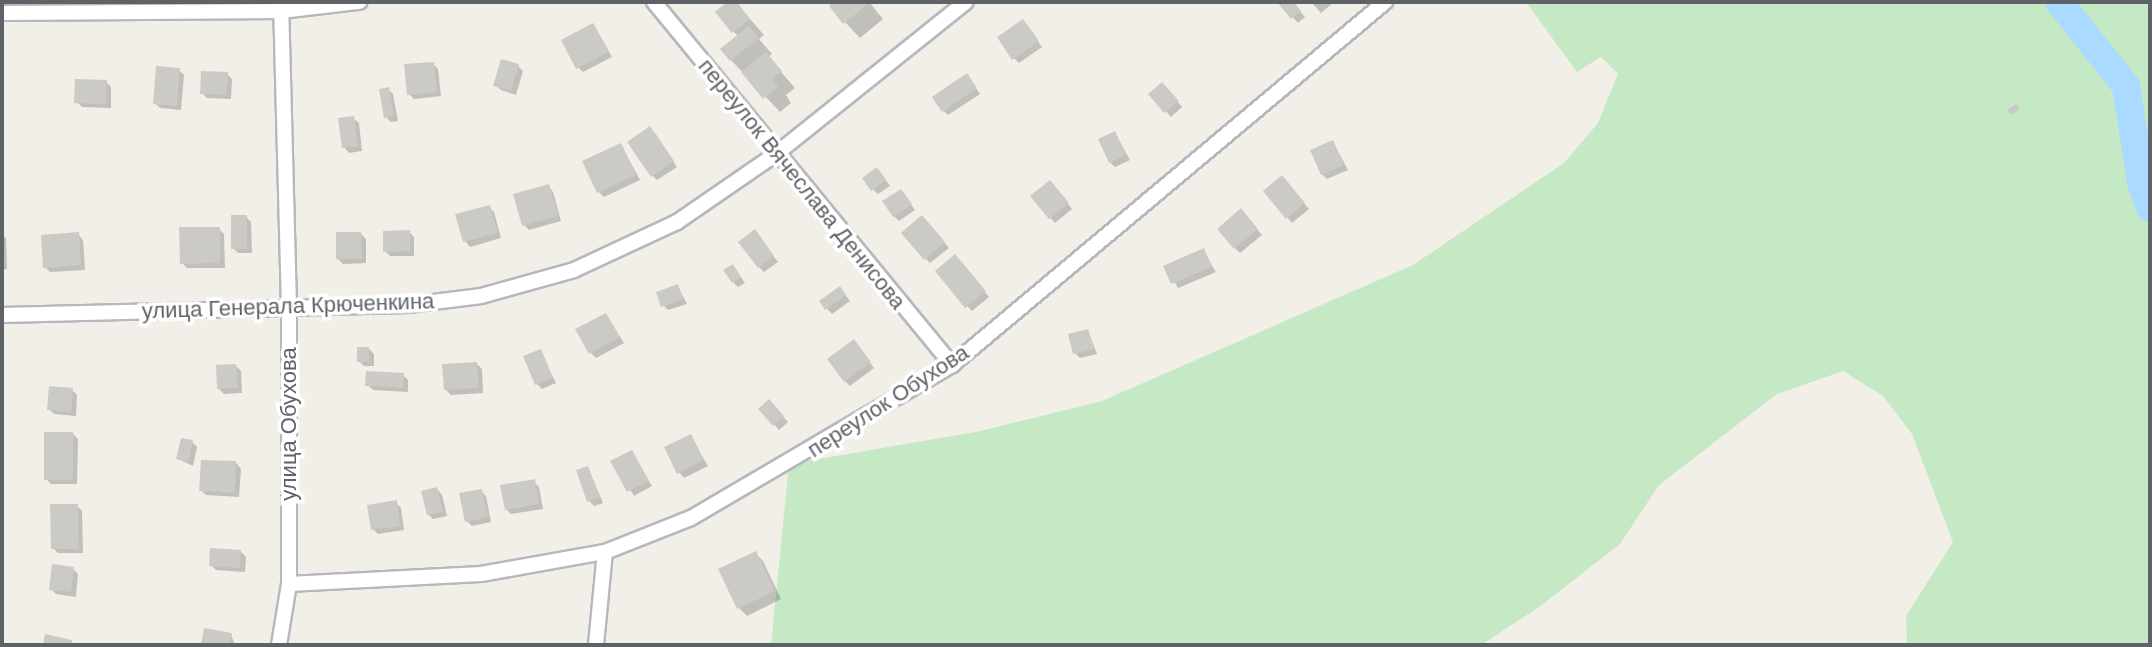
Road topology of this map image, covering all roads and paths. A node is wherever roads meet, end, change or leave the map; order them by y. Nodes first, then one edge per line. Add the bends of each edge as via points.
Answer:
1 (359, 2) edge
2 (654, 2) edge
3 (966, 2) edge
4 (1385, 2) edge
5 (281, 11) junction
6 (2, 13) edge
7 (776, 154) junction
8 (289, 307) junction
9 (2, 315) edge
10 (952, 365) junction
11 (605, 552) junction
12 (289, 584) junction
13 (279, 645) edge
14 (596, 645) edge

1 - 5 street
2 - 7 street, переулок Вячеслава Денисова
3 - 7 street, улица Генерала Крюченкина
4 - 10 street, переулок Обухова
5 - 6 street
5 - 8 street, улица Обухова
7 - 8 street, улица Генерала Крюченкина via 677,222 574,270 481,296 424,304
7 - 10 street, переулок Вячеслава Денисова
8 - 9 street, улица Генерала Крюченкина
8 - 12 street, улица Обухова
10 - 11 street, переулок Обухова via 691,518
11 - 12 street, переулок Обухова via 481,574
11 - 14 street
12 - 13 street, улица Обухова

